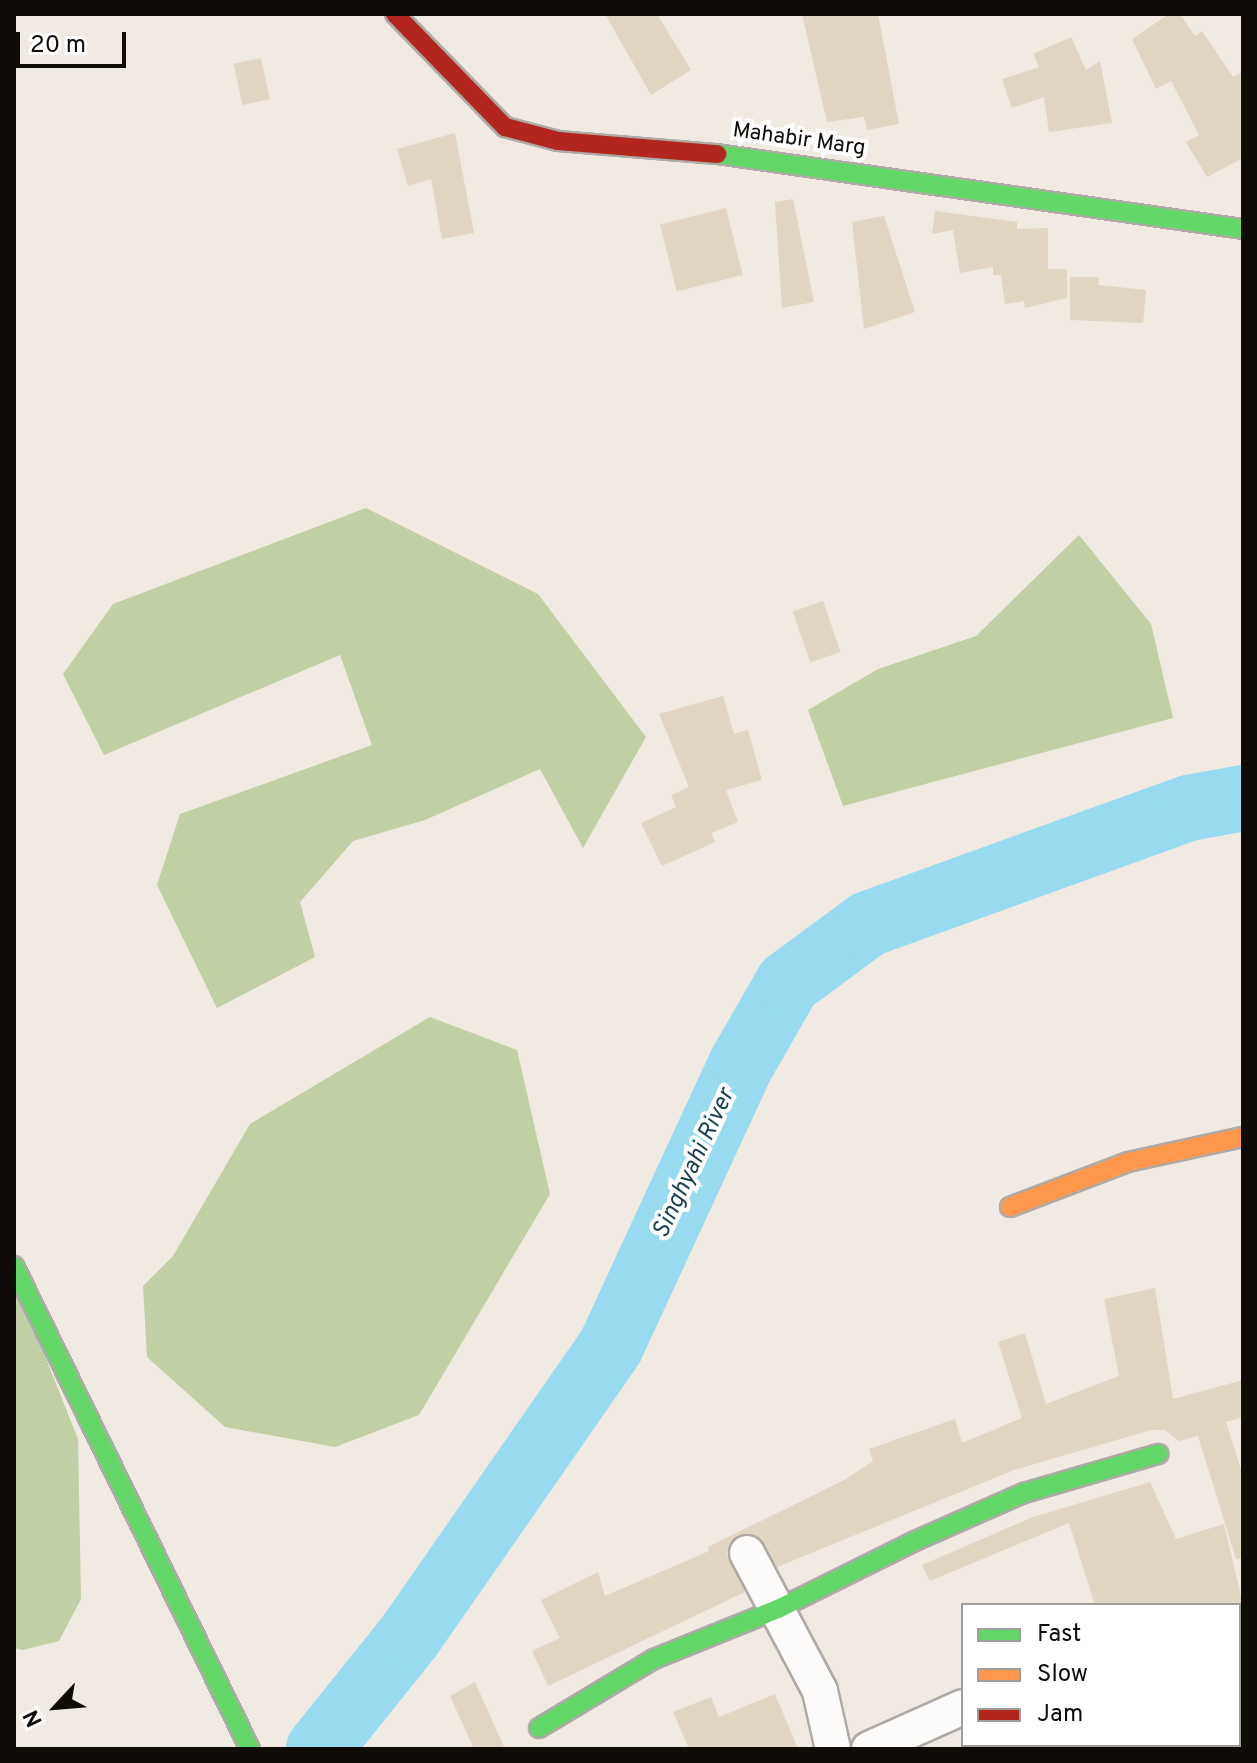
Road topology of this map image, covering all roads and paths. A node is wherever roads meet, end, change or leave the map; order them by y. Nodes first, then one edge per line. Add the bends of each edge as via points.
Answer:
1 (395, 14) edge
2 (1243, 229) edge
3 (1243, 1137) edge
4 (1010, 1207) dead end
5 (14, 1266) edge
6 (1158, 1454) dead end
7 (747, 1553) dead end
8 (778, 1609) junction
9 (961, 1708) edge
10 (539, 1728) dead end
11 (250, 1749) edge
12 (833, 1749) edge
13 (869, 1749) edge

1 - 2 street, Mahabir Marg via 468,94 505,127 518,131
3 - 4 street via 1203,1141 1128,1162
5 - 11 street
6 - 8 street via 1024,1493
7 - 8 street
8 - 10 street via 654,1659
8 - 12 street via 820,1691
9 - 13 street

